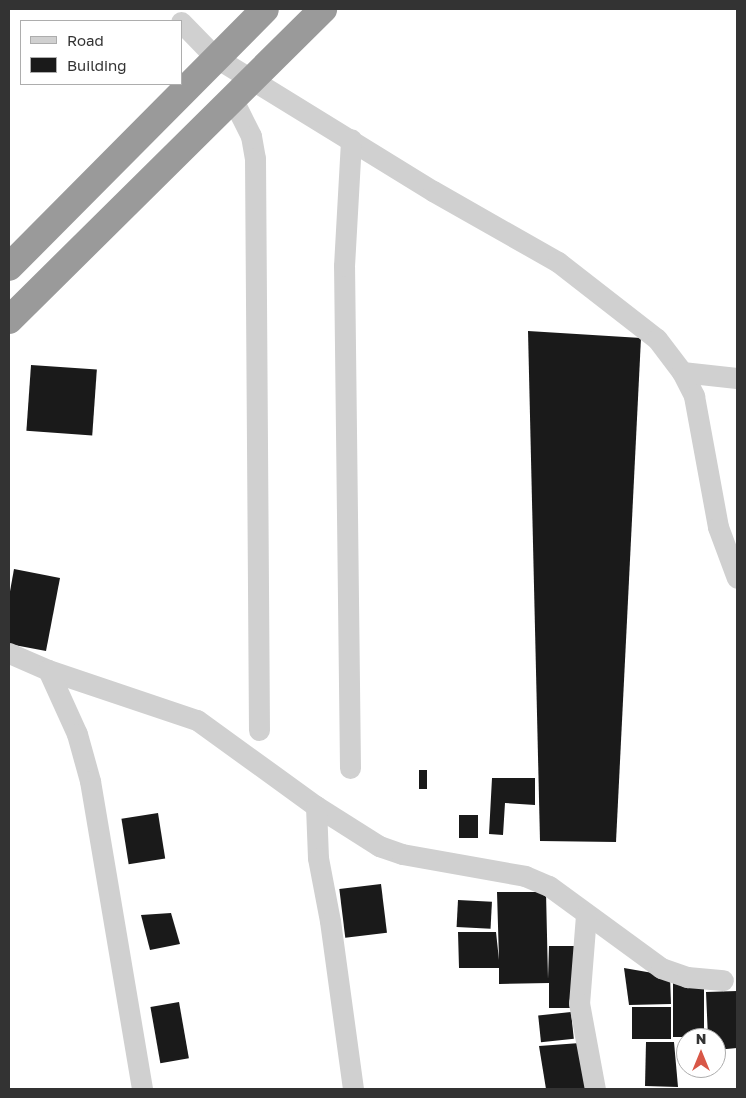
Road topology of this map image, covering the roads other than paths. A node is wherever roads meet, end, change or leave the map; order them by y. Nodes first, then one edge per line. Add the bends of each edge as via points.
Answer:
1 (168, 9) edge
2 (265, 9) edge
3 (324, 9) edge
4 (179, 20) edge
5 (182, 23) edge
6 (215, 57) junction
7 (254, 80) junction
8 (233, 100) junction
9 (351, 139) junction
10 (9, 267) edge
11 (9, 320) edge
12 (682, 372) junction
13 (737, 378) edge
14 (737, 578) edge
15 (9, 653) edge
16 (48, 670) junction
17 (259, 730) dead end
18 (350, 768) dead end
19 (316, 806) junction
20 (586, 915) junction
21 (723, 980) dead end
22 (142, 1089) edge
23 (353, 1089) edge
24 (595, 1089) edge

1 - 4 street
2 - 6 highway
3 - 7 highway
5 - 6 street
6 - 7 street
6 - 10 highway
7 - 8 highway
7 - 9 street
8 - 11 highway
8 - 17 street via 251,136 255,158
9 - 12 street via 558,262 657,339
9 - 18 street via 344,266
12 - 13 street
12 - 14 street via 694,396 718,527
15 - 16 street
16 - 19 street via 197,720
16 - 22 street via 77,734 90,781
19 - 20 street via 379,846 402,854 525,876 549,886
19 - 23 street via 318,858
20 - 21 street via 661,968 687,977
20 - 24 street via 579,1003

